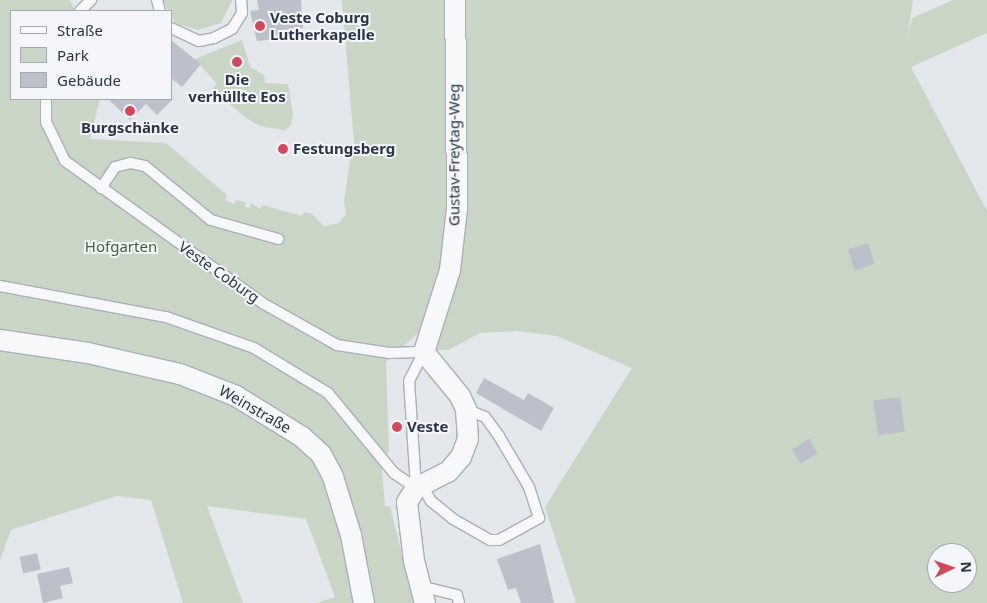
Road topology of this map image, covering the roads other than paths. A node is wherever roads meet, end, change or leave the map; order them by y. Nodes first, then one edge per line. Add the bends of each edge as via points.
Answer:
1 (91, 0) edge
2 (241, 0) edge
3 (455, 0) edge
4 (81, 10) edge
5 (172, 28) edge
6 (46, 100) edge
7 (101, 188) junction
8 (278, 239) dead end
9 (0, 286) edge
10 (0, 340) edge
11 (426, 343) junction
12 (466, 409) junction
13 (419, 486) junction
14 (422, 594) edge
15 (364, 603) edge
16 (459, 603) edge

1 - 4 lane
2 - 5 lane via 242,13 232,29 214,38 199,41
3 - 11 street, Gustav-Freytag-Weg via 456,209 450,270
6 - 7 lane, Veste Coburg via 46,122 55,147 65,161
7 - 8 lane via 115,167 130,163 145,166 212,220
7 - 11 lane, Veste Coburg via 264,304 323,339 389,353
9 - 13 lane via 166,316 254,348 328,393 394,473
10 - 15 street, Weinstraße via 88,353 180,374 236,396 302,437 321,454 333,477 351,536
11 - 12 street
11 - 13 lane via 409,382
12 - 13 street via 468,440 461,457 448,472
12 - 13 lane via 480,414 499,436 529,487 538,518 499,540 490,540 453,520
13 - 14 street via 408,497 406,519
14 - 16 lane via 457,595

